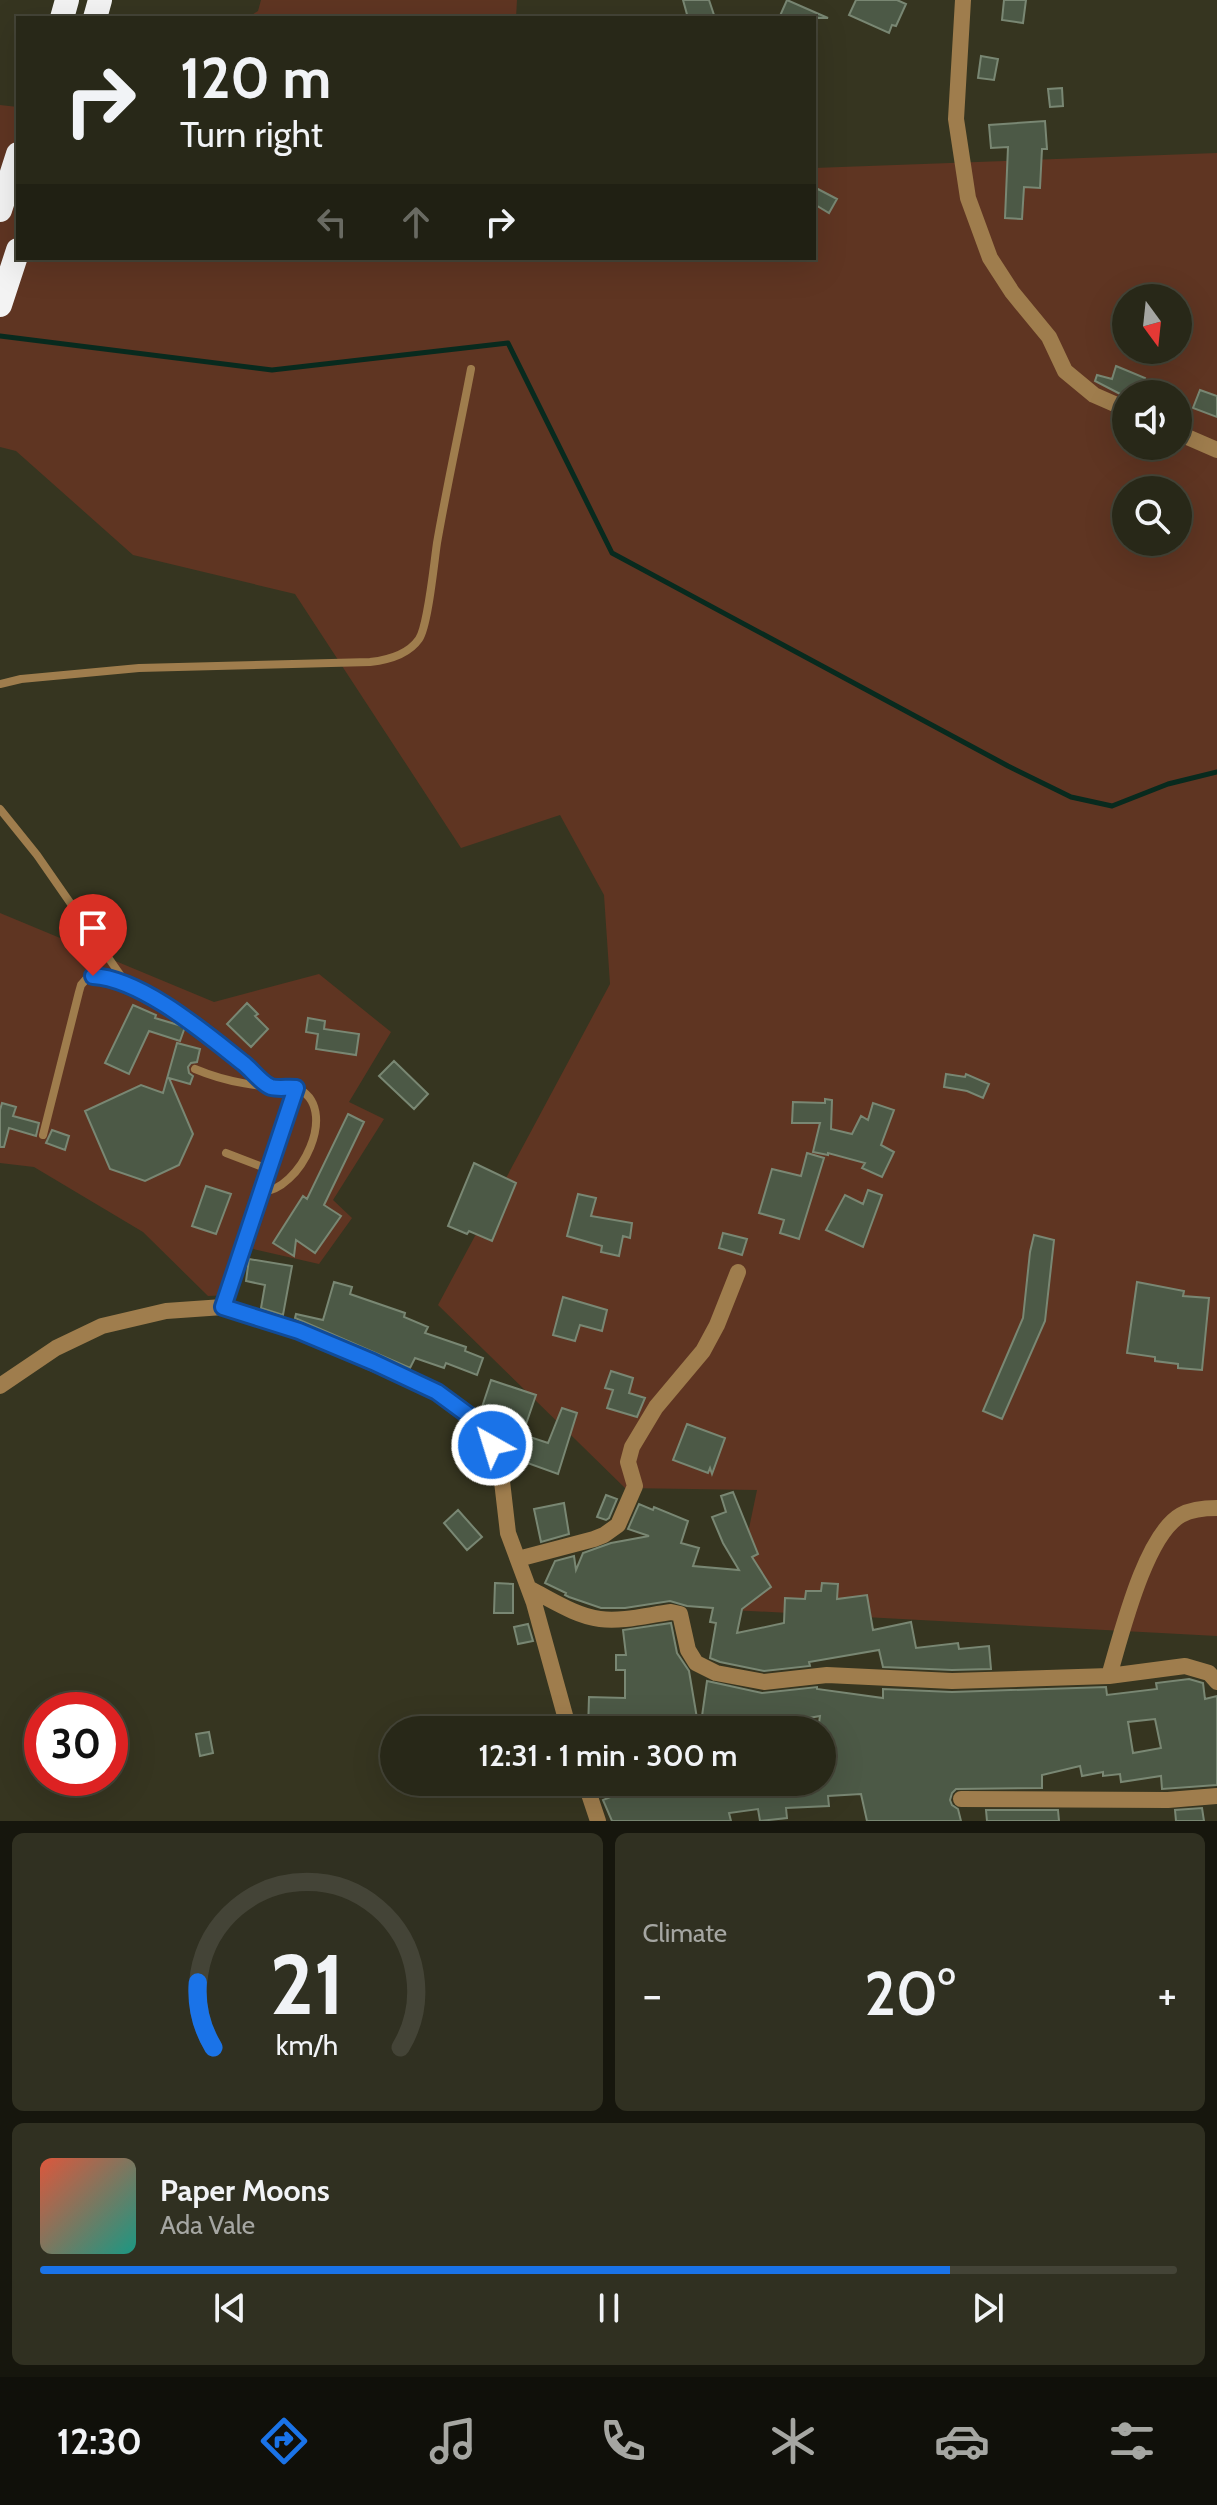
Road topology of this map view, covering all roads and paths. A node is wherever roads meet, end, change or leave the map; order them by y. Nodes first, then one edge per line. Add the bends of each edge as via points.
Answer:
1 (963, 0) edge
2 (16, 160) edge
3 (0, 210) edge
4 (16, 256) edge
5 (0, 305) edge
6 (471, 369) dead end
7 (1112, 403) edge
8 (1192, 439) edge
9 (1217, 450) edge
10 (0, 684) edge
11 (0, 809) edge
12 (128, 986) junction
13 (195, 1069) dead end
14 (271, 1087) junction
15 (296, 1088) junction
16 (43, 1135) dead end
17 (226, 1153) dead end
18 (268, 1169) junction
19 (260, 1192) junction
20 (738, 1272) dead end
21 (223, 1307) junction
22 (0, 1386) edge
23 (1217, 1508) edge
24 (518, 1559) junction
25 (530, 1589) junction
26 (1109, 1676) junction
27 (1217, 1682) edge
28 (565, 1716) edge
29 (590, 1796) edge
30 (1217, 1796) edge
31 (961, 1799) dead end
32 (598, 1821) edge

1 - 7 street via 956,119 968,198 990,258 1049,337 1065,371
2 - 3 highway
4 - 5 highway
6 - 10 lane via 424,624 407,650 370,662 139,668
8 - 9 street
11 - 12 lane
12 - 14 lane via 198,1028
12 - 16 lane via 106,978 84,979
13 - 14 lane via 221,1080
14 - 15 lane
15 - 18 lane
15 - 19 lane via 313,1101 316,1129 290,1179 274,1191
17 - 18 lane
18 - 19 lane
19 - 21 lane
20 - 24 street via 703,1351 656,1407 632,1447 628,1462 635,1486 618,1525 594,1539
21 - 22 street via 166,1311 102,1326 44,1355
21 - 24 street via 285,1326 396,1372 437,1392 475,1420 500,1464 505,1518
23 - 26 street via 1190,1511 1167,1526 1149,1558
24 - 25 street
25 - 26 street via 583,1615 607,1620 680,1614 693,1660 716,1673 750,1680 827,1675 952,1681
25 - 28 street
26 - 27 street via 1185,1666 1209,1673
29 - 32 street
30 - 31 street

